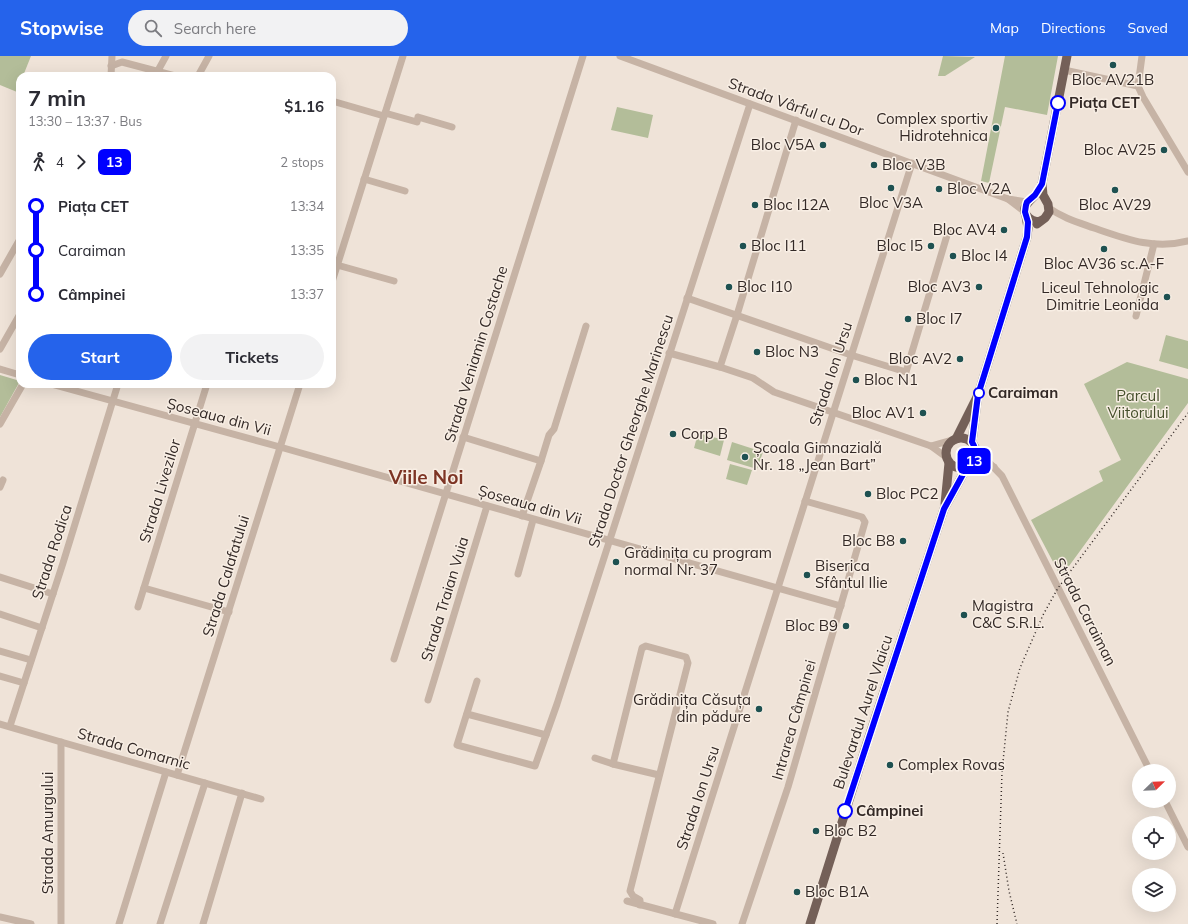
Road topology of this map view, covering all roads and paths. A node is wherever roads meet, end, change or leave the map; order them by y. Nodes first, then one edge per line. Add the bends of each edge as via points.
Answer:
1 (112, 56) edge
2 (166, 56) edge
3 (209, 56) edge
4 (403, 56) edge
5 (583, 56) edge
6 (620, 56) edge
7 (1067, 56) edge
8 (1142, 56) edge
9 (112, 66) junction
10 (1064, 70) junction
11 (111, 72) edge
12 (153, 72) edge
13 (157, 72) edge
14 (200, 72) edge
15 (1138, 86) junction
16 (336, 102) edge
17 (750, 104) junction
18 (385, 114) junction
19 (796, 120) junction
20 (452, 127) dead end
21 (912, 163) junction
22 (1188, 172) edge
23 (364, 179) junction
24 (1042, 184) junction
25 (405, 191) dead end
26 (1008, 199) junction
27 (1029, 201) junction
28 (1047, 204) junction
29 (1026, 214) junction
30 (1060, 216) junction
31 (1043, 220) junction
32 (948, 232) dead end
33 (1027, 237) junction
34 (1188, 241) edge
35 (1154, 244) junction
36 (16, 246) edge
37 (337, 265) junction
38 (336, 268) edge
39 (0, 274) edge
40 (394, 281) dead end
41 (687, 298) junction
42 (737, 315) junction
43 (1136, 316) dead end
44 (16, 321) edge
45 (586, 326) dead end
46 (0, 350) edge
47 (669, 353) junction
48 (851, 355) junction
49 (720, 367) junction
50 (0, 369) edge
51 (16, 374) edge
52 (21, 388) edge
53 (76, 388) edge
54 (117, 388) edge
55 (206, 388) edge
56 (299, 388) edge
57 (978, 395) junction
58 (112, 401) junction
59 (833, 413) junction
60 (0, 424) edge
61 (194, 424) junction
62 (463, 437) junction
63 (954, 439) junction
64 (974, 445) junction
65 (930, 446) junction
66 (280, 447) junction
67 (948, 460) junction
68 (541, 461) junction
69 (969, 466) junction
70 (994, 467) junction
71 (446, 494) junction
72 (805, 501) junction
73 (487, 506) junction
74 (944, 509) junction
75 (522, 516) junction
76 (534, 520) junction
77 (610, 540) junction
78 (518, 574) dead end
79 (0, 577) edge
80 (778, 587) junction
81 (144, 588) junction
82 (53, 594) junction
83 (841, 606) junction
84 (138, 607) dead end
85 (229, 612) junction
86 (0, 614) edge
87 (42, 628) junction
88 (0, 651) edge
89 (394, 659) dead end
90 (31, 660) junction
91 (0, 676) edge
92 (477, 681) dead end
93 (24, 683) junction
94 (428, 700) dead end
95 (467, 714) junction
96 (0, 724) edge
97 (10, 726) junction
98 (546, 735) junction
99 (61, 742) junction
100 (595, 758) dead end
101 (614, 764) junction
102 (1146, 764) edge
103 (166, 772) junction
104 (177, 775) junction
105 (659, 775) junction
106 (205, 783) junction
107 (242, 793) junction
108 (261, 799) dead end
109 (1168, 808) edge
110 (1188, 847) edge
111 (627, 901) dead end
112 (640, 905) junction
113 (675, 914) junction
114 (0, 917) edge
115 (31, 924) edge
116 (61, 924) edge
117 (119, 924) edge
118 (160, 924) edge
119 (202, 924) edge
120 (713, 924) edge
121 (742, 924) edge
122 (810, 924) edge

1 - 9 street
2 - 13 street
3 - 14 street
4 - 18 street
5 - 62 street, Strada Veniamin Costache
6 - 17 street, Strada Vârful cu Dor
7 - 10 main road
8 - 15 street
9 - 11 street
9 - 12 street via 122,62
10 - 15 street
10 - 24 main road
15 - 22 street
16 - 18 street
17 - 19 street, Strada Vârful cu Dor
17 - 41 street, Strada Doctor Gheorghe Marinescu
18 - 20 street via 416,122 418,117
18 - 23 street
19 - 21 street, Strada Vârful cu Dor
19 - 42 street
21 - 26 street, Strada Vârful cu Dor
21 - 48 street, Strada Ion Ursu
23 - 25 street
23 - 37 street
24 - 27 main road
24 - 28 main road
26 - 27 street, Strada Vârful cu Dor
26 - 29 street, Strada Vârful cu Dor
27 - 28 main road via 1038,197
27 - 29 main road via 1025,209
28 - 30 street
28 - 31 main road via 1047,215
29 - 31 main road via 1033,221
29 - 33 main road
30 - 31 street
30 - 35 street via 1134,241
31 - 33 main road
32 - 48 street via 906,372
33 - 57 main road
34 - 35 street
35 - 43 street
36 - 39 street
37 - 38 street
37 - 40 street
41 - 42 street
41 - 47 street, Strada Doctor Gheorghe Marinescu
42 - 48 street
42 - 49 street
44 - 46 street
45 - 68 street via 554,429 549,435
47 - 49 street
47 - 77 street, Strada Doctor Gheorghe Marinescu
48 - 59 street, Strada Ion Ursu
49 - 59 street via 754,378 774,392
50 - 51 street
52 - 60 street
53 - 58 street, Șoseaua din Vii
54 - 58 street, Strada Rodica
55 - 61 street, Strada Livezilor
56 - 66 street, Strada Calafatului
57 - 63 main road
57 - 64 main road
58 - 61 street, Șoseaua din Vii
58 - 82 street, Strada Rodica
59 - 65 street
59 - 72 street, Strada Ion Ursu
61 - 66 street, Șoseaua din Vii
61 - 81 street, Strada Livezilor
62 - 68 street
62 - 71 street, Strada Veniamin Costache
63 - 64 main road via 966,439
63 - 65 street
63 - 67 main road via 946,449
64 - 69 main road via 976,454
64 - 70 street, Strada Caraiman
65 - 67 street
66 - 71 street, Șoseaua din Vii
66 - 85 street, Strada Calafatului
67 - 69 main road via 958,468
67 - 74 main road, Bulevardul Aurel Vlaicu
68 - 75 street
69 - 70 street
69 - 74 main road, Bulevardul Aurel Vlaicu
70 - 102 street, Strada Caraiman via 1002,476
71 - 73 street, Șoseaua din Vii
71 - 89 street, Strada Veniamin Costache
72 - 80 street, Strada Ion Ursu
72 - 83 street, Intrarea Câmpinei via 862,517 865,522
73 - 75 street, Șoseaua din Vii
73 - 94 street, Strada Traian Vuia
74 - 122 main road, Bulevardul Aurel Vlaicu
75 - 76 street, Șoseaua din Vii
76 - 77 street, Șoseaua din Vii
76 - 78 street
77 - 80 street, Șoseaua din Vii
77 - 98 street, Strada Doctor Gheorghe Marinescu
79 - 82 street
80 - 83 street, Șoseaua din Vii
80 - 113 street, Strada Ion Ursu
81 - 84 street, Strada Livezilor
81 - 85 street
82 - 87 street, Strada Rodica
83 - 121 street, Intrarea Câmpinei via 788,787
85 - 104 street, Strada Calafatului
86 - 87 street
87 - 90 street, Strada Rodica
88 - 90 street
90 - 93 street, Strada Rodica
91 - 93 street
92 - 95 street
93 - 97 street, Strada Rodica
95 - 98 street
95 - 98 street, Strada Doctor Gheorghe Marinescu via 457,745 535,766
96 - 97 street, Strada Comarnic
97 - 99 street, Strada Comarnic
99 - 103 street, Strada Comarnic
99 - 116 street, Strada Amurgului
100 - 101 street
101 - 105 street
101 - 105 street via 642,648 646,646 686,657 688,663
103 - 104 street, Strada Comarnic
103 - 117 street
104 - 106 street, Strada Comarnic
105 - 112 street via 630,890 633,896 640,900
106 - 107 street, Strada Comarnic
106 - 118 street
107 - 108 street, Strada Comarnic
107 - 119 street
109 - 110 street
111 - 112 street
112 - 113 street
113 - 120 street
114 - 115 street

